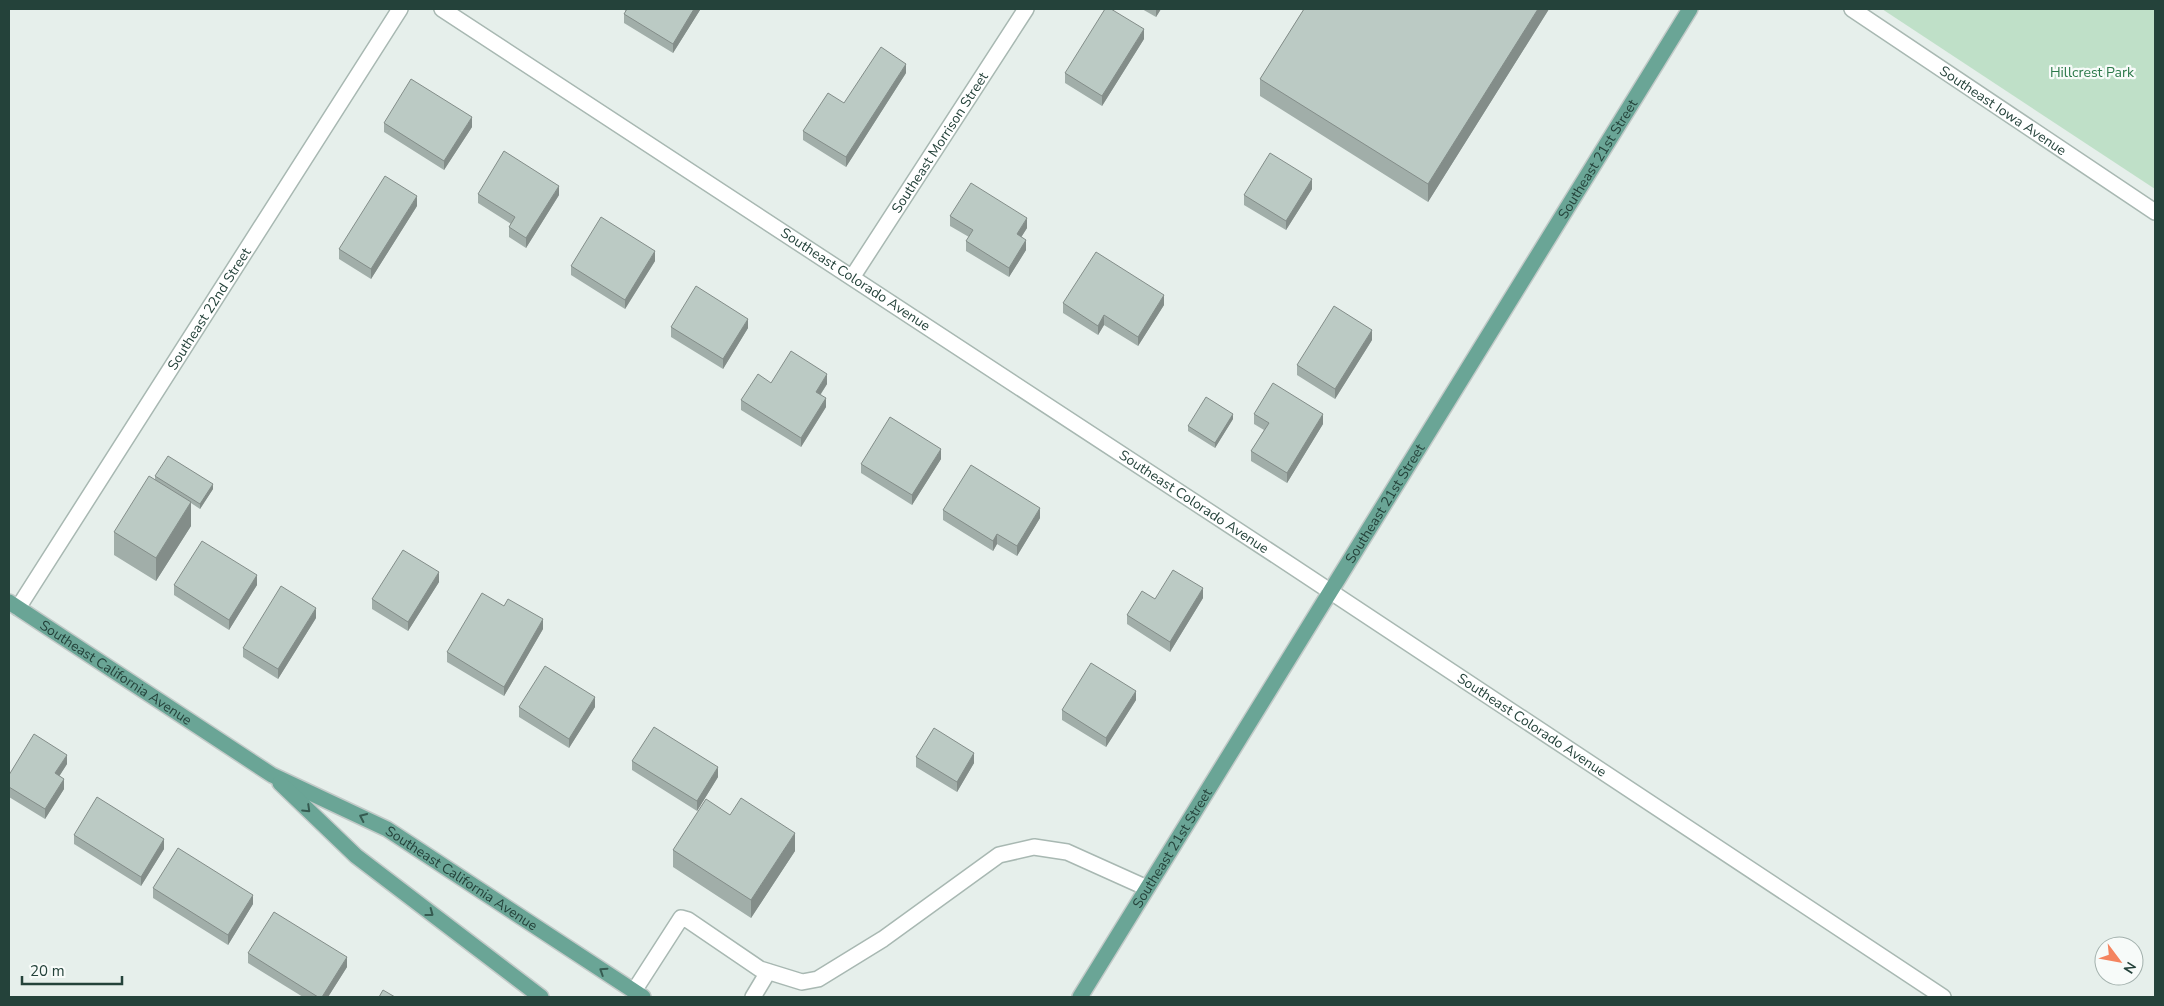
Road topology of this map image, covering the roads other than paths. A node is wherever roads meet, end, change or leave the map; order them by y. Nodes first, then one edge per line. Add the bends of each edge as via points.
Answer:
1 (400, 9) edge
2 (442, 9) edge
3 (1026, 9) edge
4 (1690, 9) edge
5 (1852, 9) edge
6 (2155, 212) edge
7 (853, 276) junction
8 (1330, 591) junction
9 (13, 605) edge
10 (272, 774) junction
11 (1147, 888) junction
12 (768, 972) junction
13 (639, 994) edge
14 (541, 997) edge
15 (753, 997) edge
16 (1080, 997) edge
17 (1943, 997) edge

1 - 9 street, Southeast 22nd Street
2 - 7 street, Southeast Colorado Avenue
3 - 7 street, Southeast Morrison Street
4 - 8 main road, Southeast 21st Street
5 - 6 street, Southeast Iowa Avenue
7 - 8 street, Southeast Colorado Avenue
8 - 11 main road, Southeast 21st Street
8 - 17 street, Southeast Colorado Avenue
9 - 10 main road, Southeast California Avenue
13 -> 10 main road, Southeast California Avenue via 387,829
10 -> 14 main road, Southeast California Avenue via 356,856
11 - 12 street via 1067,852 1034,847 999,855 883,939 818,978 802,982
11 - 16 main road, Southeast 21st Street
12 - 13 street via 681,918
12 - 15 street

